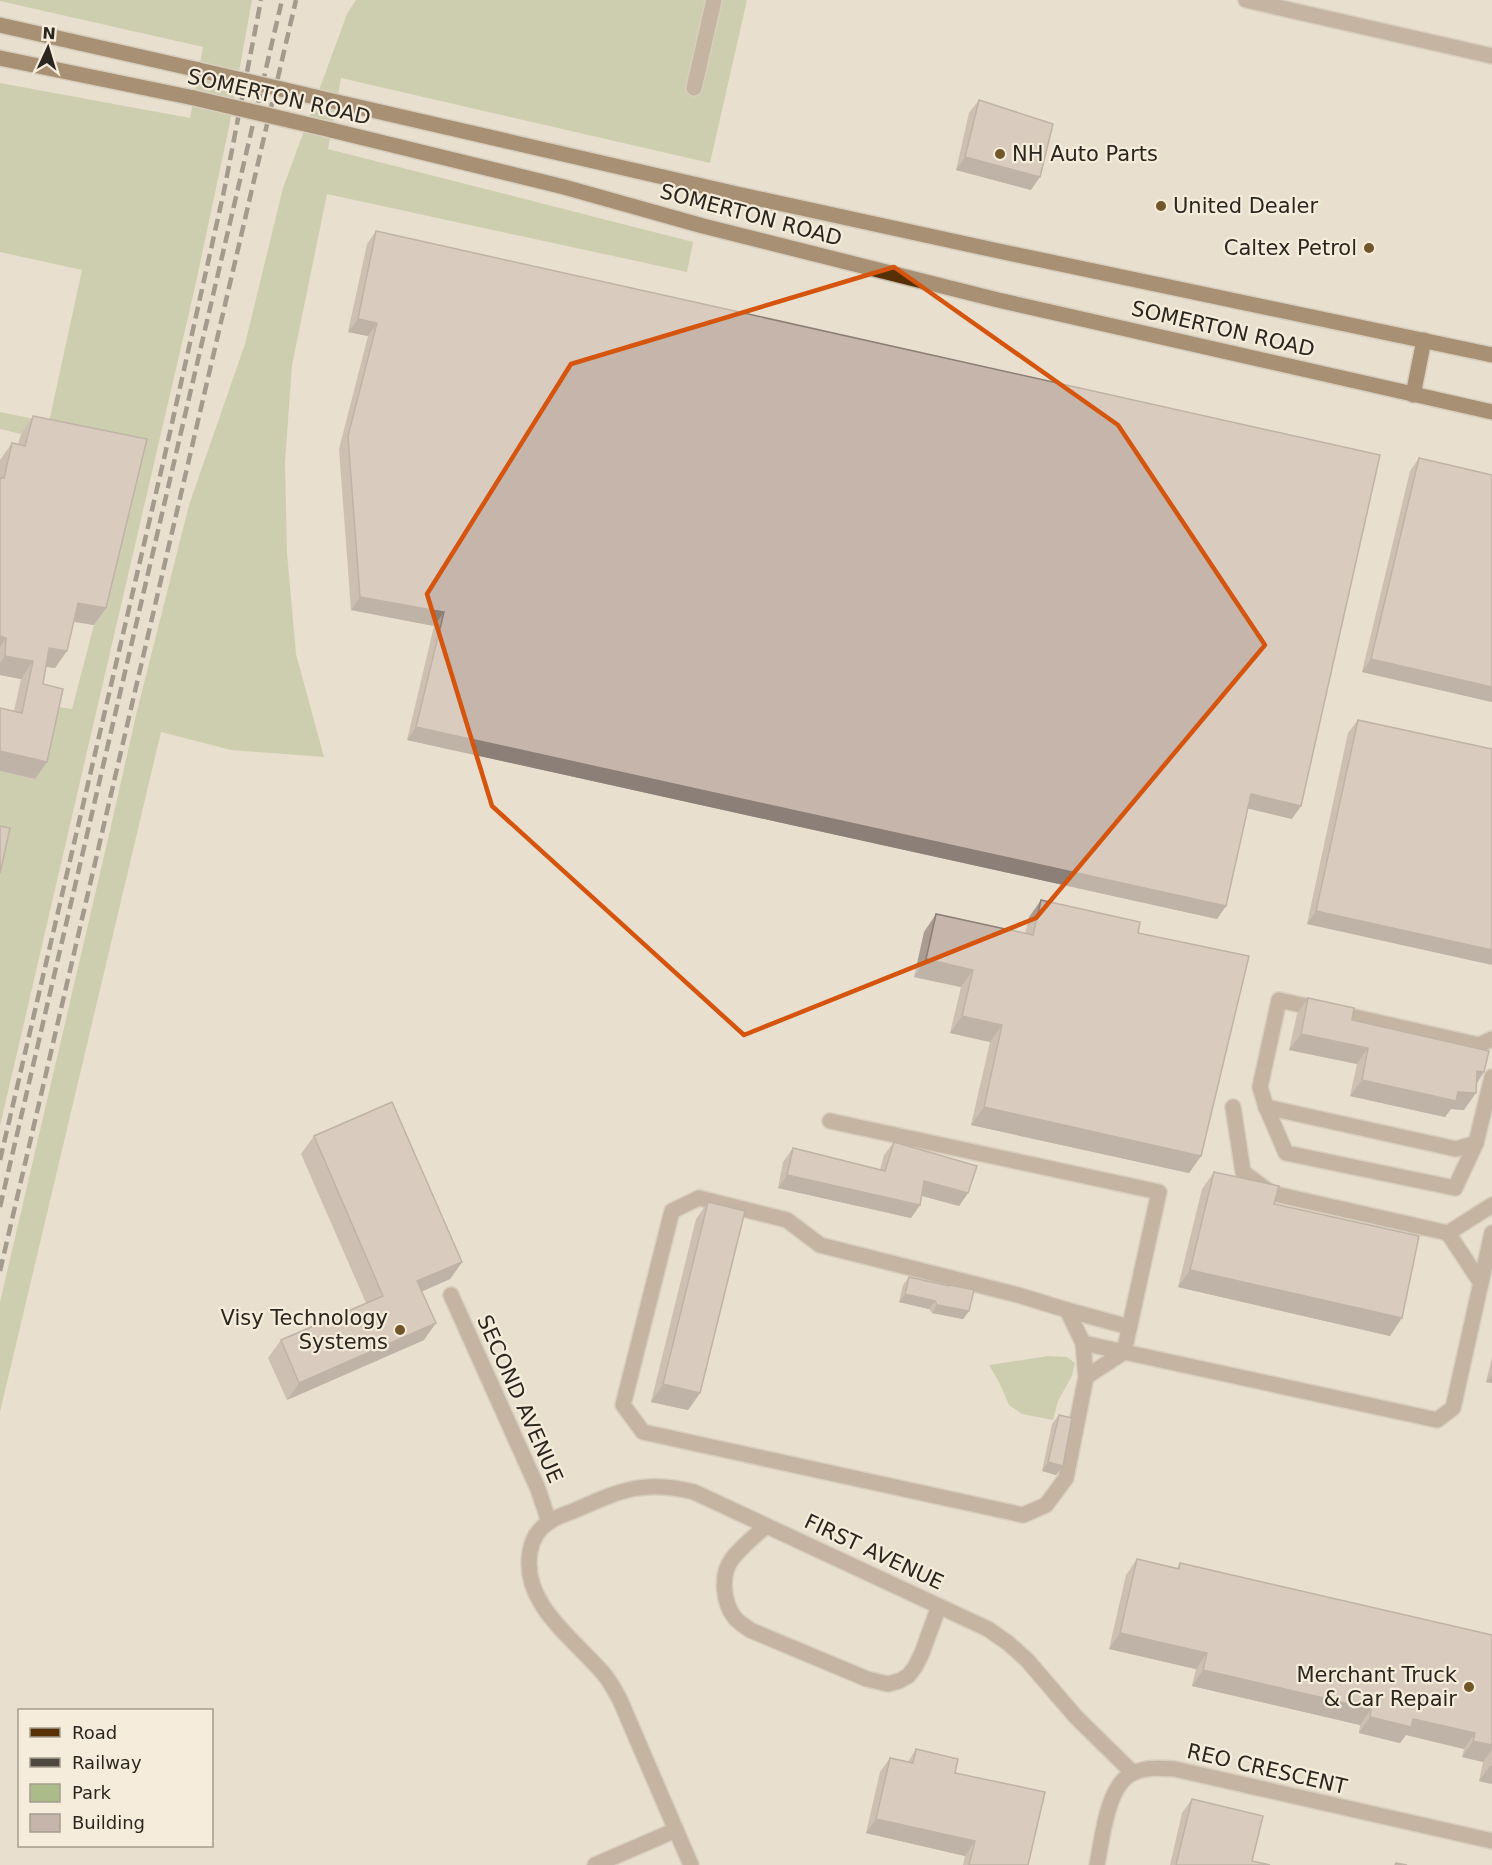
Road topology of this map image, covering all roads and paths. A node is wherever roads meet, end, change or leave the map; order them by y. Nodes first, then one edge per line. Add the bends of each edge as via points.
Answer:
1 (714, 0) edge
2 (1246, 0) edge
3 (0, 25) edge
4 (1492, 56) edge
5 (0, 58) edge
6 (694, 88) dead end
7 (1424, 340) junction
8 (1492, 355) edge
9 (1413, 395) junction
10 (1492, 412) edge
11 (1492, 1039) edge
12 (1492, 1077) edge
13 (1233, 1107) dead end
14 (1266, 1107) junction
15 (830, 1121) dead end
16 (1476, 1143) junction
17 (1492, 1205) edge
18 (1448, 1233) junction
19 (1492, 1233) edge
20 (1481, 1283) junction
21 (451, 1294) dead end
22 (1067, 1310) junction
23 (1129, 1327) junction
24 (1083, 1343) junction
25 (1124, 1352) junction
26 (1086, 1377) junction
27 (549, 1522) junction
28 (766, 1526) junction
29 (939, 1606) junction
30 (1132, 1773) junction
31 (676, 1830) junction
32 (1492, 1841) edge
33 (595, 1865) edge
34 (691, 1865) edge
35 (1097, 1865) edge

1 - 6 street
2 - 4 street
3 - 7 main road, SOMERTON ROAD, bridge via 924,235
5 - 9 main road, SOMERTON ROAD, bridge via 331,130 554,184 963,292
7 - 8 main road, SOMERTON ROAD
7 - 9 main road
9 - 10 main road, SOMERTON ROAD
11 - 14 street via 1479,1045 1279,1000 1260,1087
12 - 16 street
13 - 18 street via 1243,1172 1271,1192
14 - 16 street via 1456,1149
14 - 16 street via 1286,1154 1455,1188
15 - 23 street via 1159,1192
17 - 18 street
18 - 20 street
19 - 20 street
20 - 25 street via 1453,1408 1437,1420
21 - 27 street, SECOND AVENUE
22 - 23 street
22 - 24 street
22 - 26 street via 820,1245 787,1220 699,1198 672,1211 623,1405 643,1432 1023,1515 1046,1505 1066,1478
23 - 25 street
24 - 25 street
24 - 26 street
25 - 26 street
27 - 28 street, FIRST AVENUE via 604,1497 652,1486 693,1492
27 - 31 street via 531,1544 528,1562 535,1595 605,1675 620,1700
28 - 29 street, FIRST AVENUE
28 - 29 street via 731,1560 725,1581 730,1611 750,1630 888,1684 908,1676 915,1667
29 - 30 street, FIRST AVENUE via 1008,1643
30 - 32 street, REO CRESCENT via 1175,1769
30 - 35 street via 1117,1787 1111,1801
31 - 33 street
31 - 34 street

